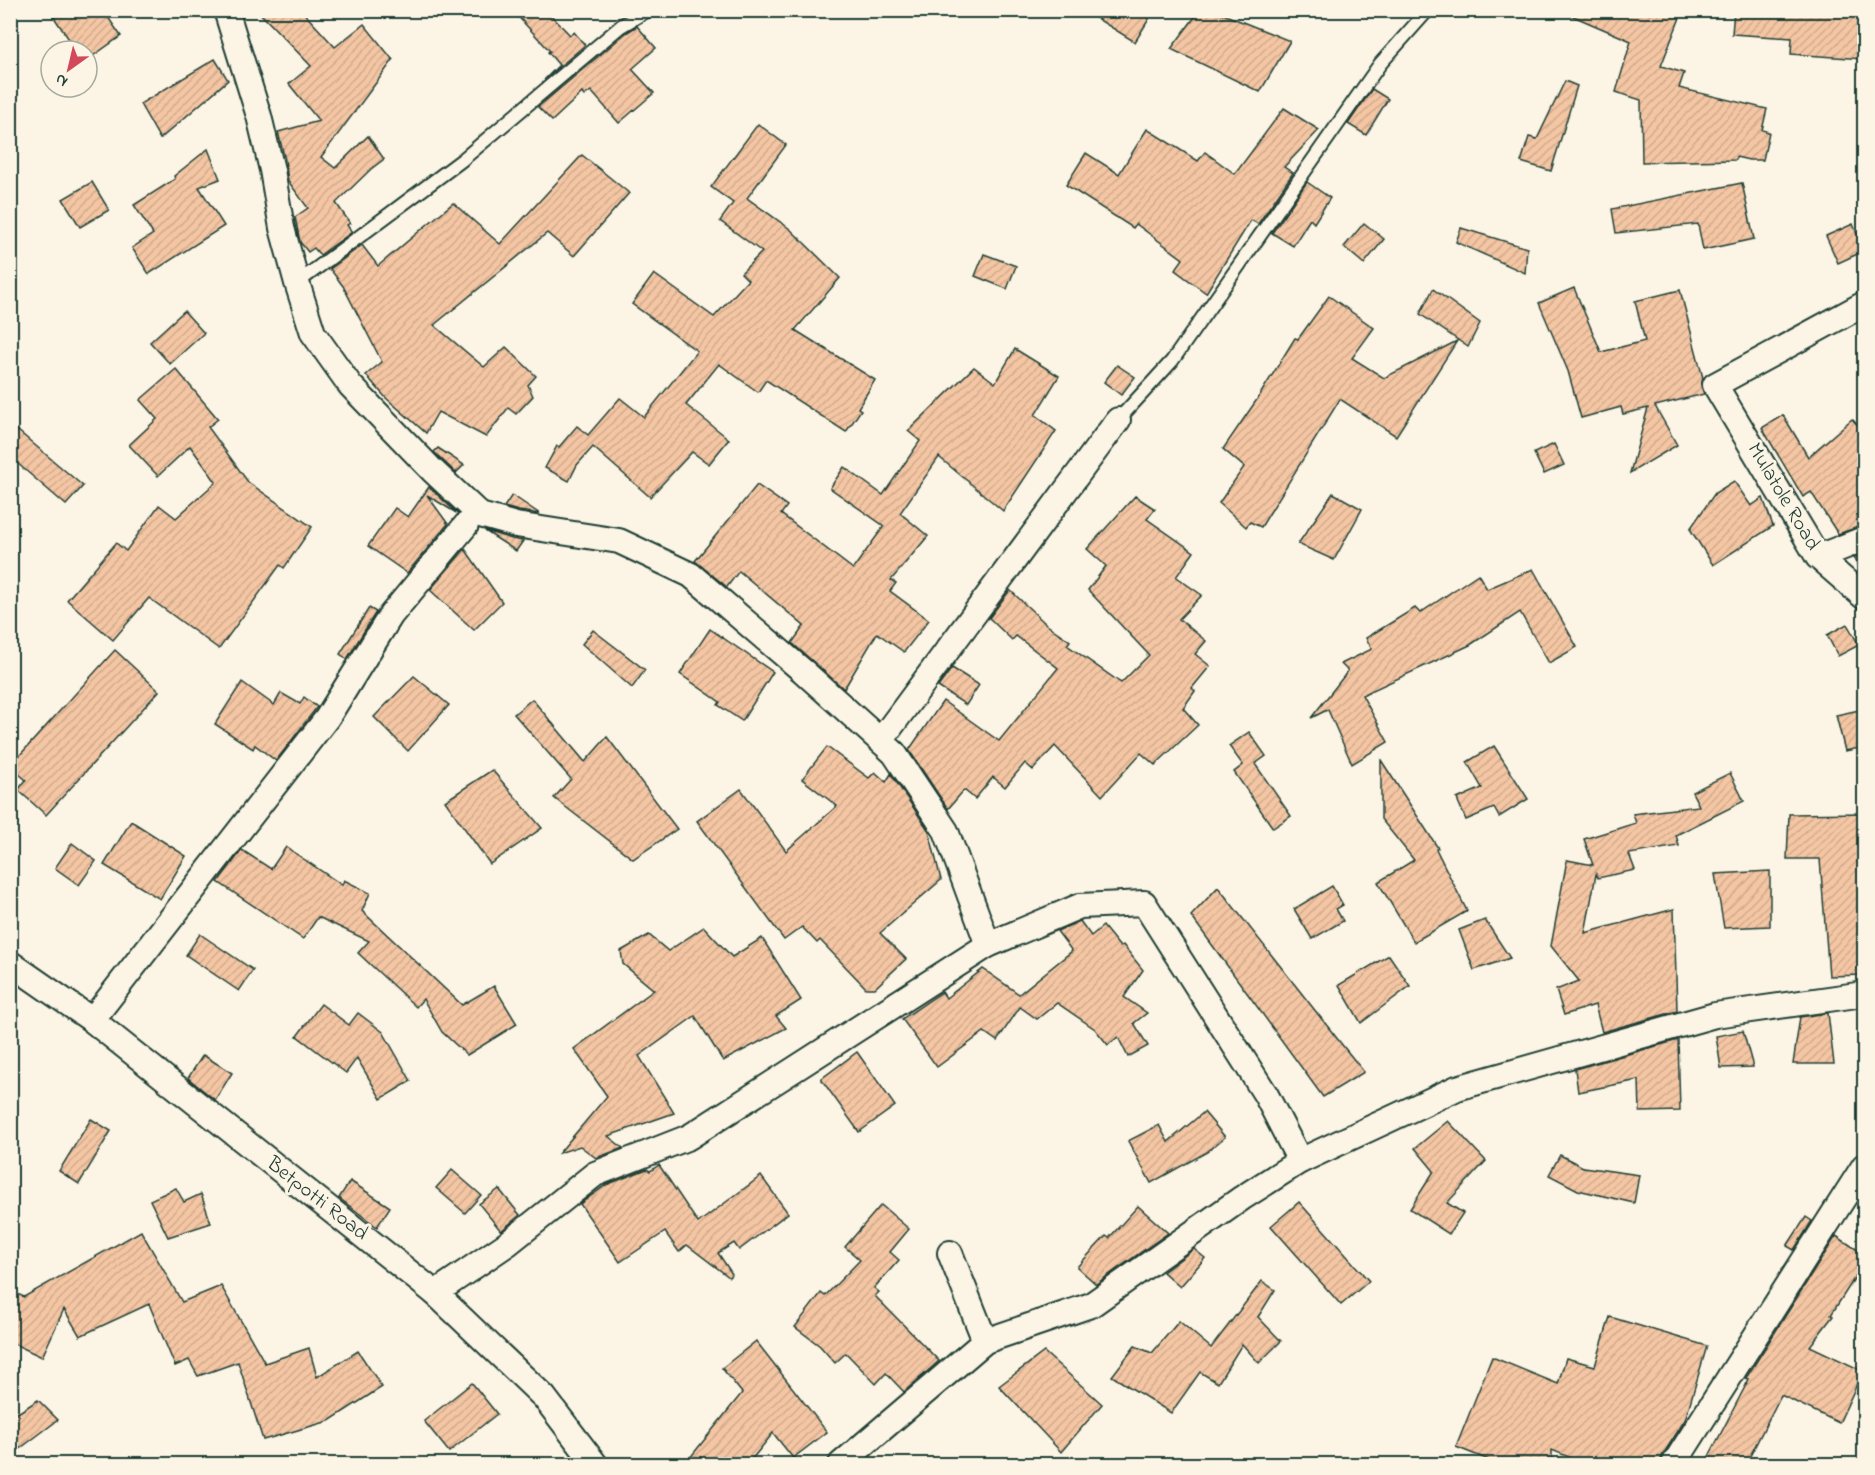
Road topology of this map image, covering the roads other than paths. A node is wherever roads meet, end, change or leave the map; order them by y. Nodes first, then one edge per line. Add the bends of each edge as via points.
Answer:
1 (225, 10) edge
2 (648, 10) edge
3 (1428, 10) edge
4 (297, 283) junction
5 (1864, 304) edge
6 (1118, 420) joint
7 (466, 525) dead end
8 (1864, 539) edge
9 (1818, 557) junction
10 (1864, 597) edge
11 (881, 740) junction
12 (988, 945) junction
13 (10, 963) edge
14 (1864, 994) edge
15 (92, 1020) junction
16 (1300, 1161) junction
17 (1864, 1166) edge
18 (950, 1253) dead end
19 (435, 1293) junction
20 (985, 1341) junction
21 (595, 1464) edge
22 (841, 1464) edge
23 (1674, 1464) edge

1 - 4 street via 259,116
2 - 4 lane via 621,26 462,160
3 - 6 lane via 1380,64 1172,361
4 - 11 street via 314,333 350,385 480,515 619,542 691,575
5 - 9 street, Mulatole Road via 1715,386
6 - 11 street
7 - 15 street via 391,615 327,718
8 - 9 street
9 - 10 street, Mulatole Road
11 - 12 street via 894,753 946,831
12 - 16 street via 1080,906 1144,903 1266,1095
12 - 19 street via 689,1137 594,1174 507,1244
13 - 15 street, Betpotti Road
14 - 16 street via 1715,1015 1457,1089
15 - 19 street, Betpotti Road
16 - 20 street via 1091,1305
17 - 23 street
18 - 20 street
19 - 21 street, Betpotti Road via 544,1397
20 - 22 street

